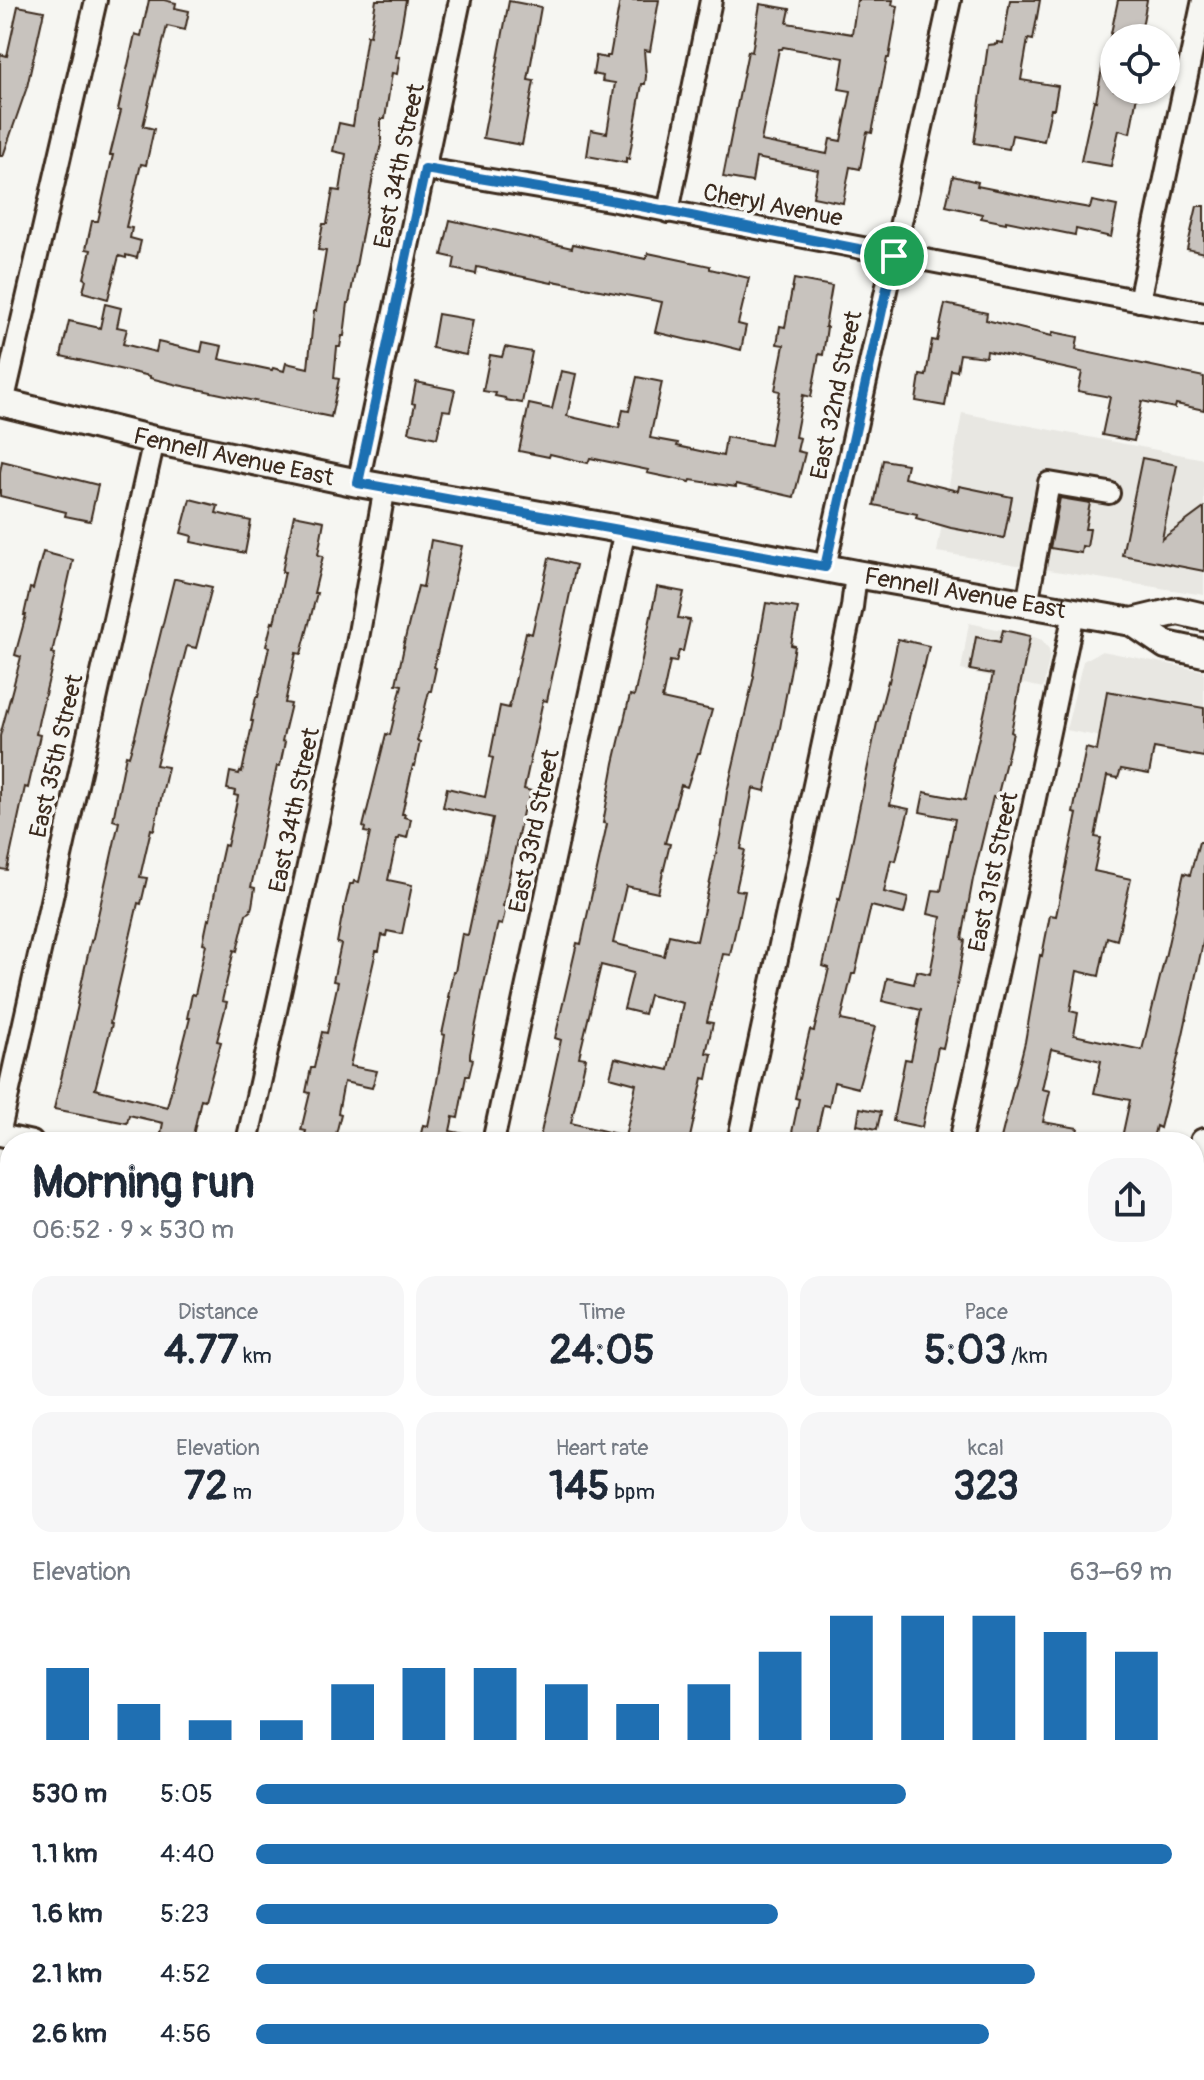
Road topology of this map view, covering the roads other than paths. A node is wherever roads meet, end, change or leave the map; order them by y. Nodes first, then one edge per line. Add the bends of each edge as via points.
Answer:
1 (96, 0) edge
2 (460, 0) edge
3 (711, 0) edge
4 (950, 0) edge
5 (1203, 0) edge
6 (425, 169) junction
7 (668, 212) junction
8 (894, 256) junction
9 (1139, 301) junction
10 (1204, 313) edge
11 (1, 403) edge
12 (154, 440) junction
13 (358, 483) junction
14 (385, 487) junction
15 (1109, 493) dead end
16 (625, 530) junction
17 (825, 567) junction
18 (856, 574) junction
19 (1027, 604) junction
20 (1074, 613) junction
21 (1204, 617) edge
22 (1132, 622) junction
23 (1204, 653) edge
24 (0, 1132) edge
25 (249, 1132) edge
26 (495, 1132) edge
27 (740, 1132) edge
28 (962, 1132) edge

1 - 11 street
2 - 6 street, East 34th Street
3 - 7 street
4 - 8 street, East 32nd Street
5 - 9 street
6 - 7 street, Cheryl Avenue
6 - 13 street, East 34th Street
7 - 8 street, Cheryl Avenue
8 - 9 street, Cheryl Avenue
8 - 17 street, East 32nd Street
9 - 10 street, Cheryl Avenue
11 - 12 main road, Fennell Avenue East
12 - 13 main road, Fennell Avenue East
12 - 24 street, East 35th Street
13 - 14 main road, Fennell Avenue East
14 - 16 main road, Fennell Avenue East
14 - 25 street, East 34th Street via 357,644
15 - 19 street via 1049,483
16 - 17 main road, Fennell Avenue East
16 - 26 street, East 33rd Street
17 - 18 main road, Fennell Avenue East
18 - 19 main road, Fennell Avenue East
18 - 27 street
19 - 20 main road, Fennell Avenue East
20 - 22 main road, Fennell Avenue East
20 - 28 street, East 31st Street
21 - 22 main road, Fennell Avenue East via 1178,611
22 - 23 main road, Fennell Avenue East via 1166,645

